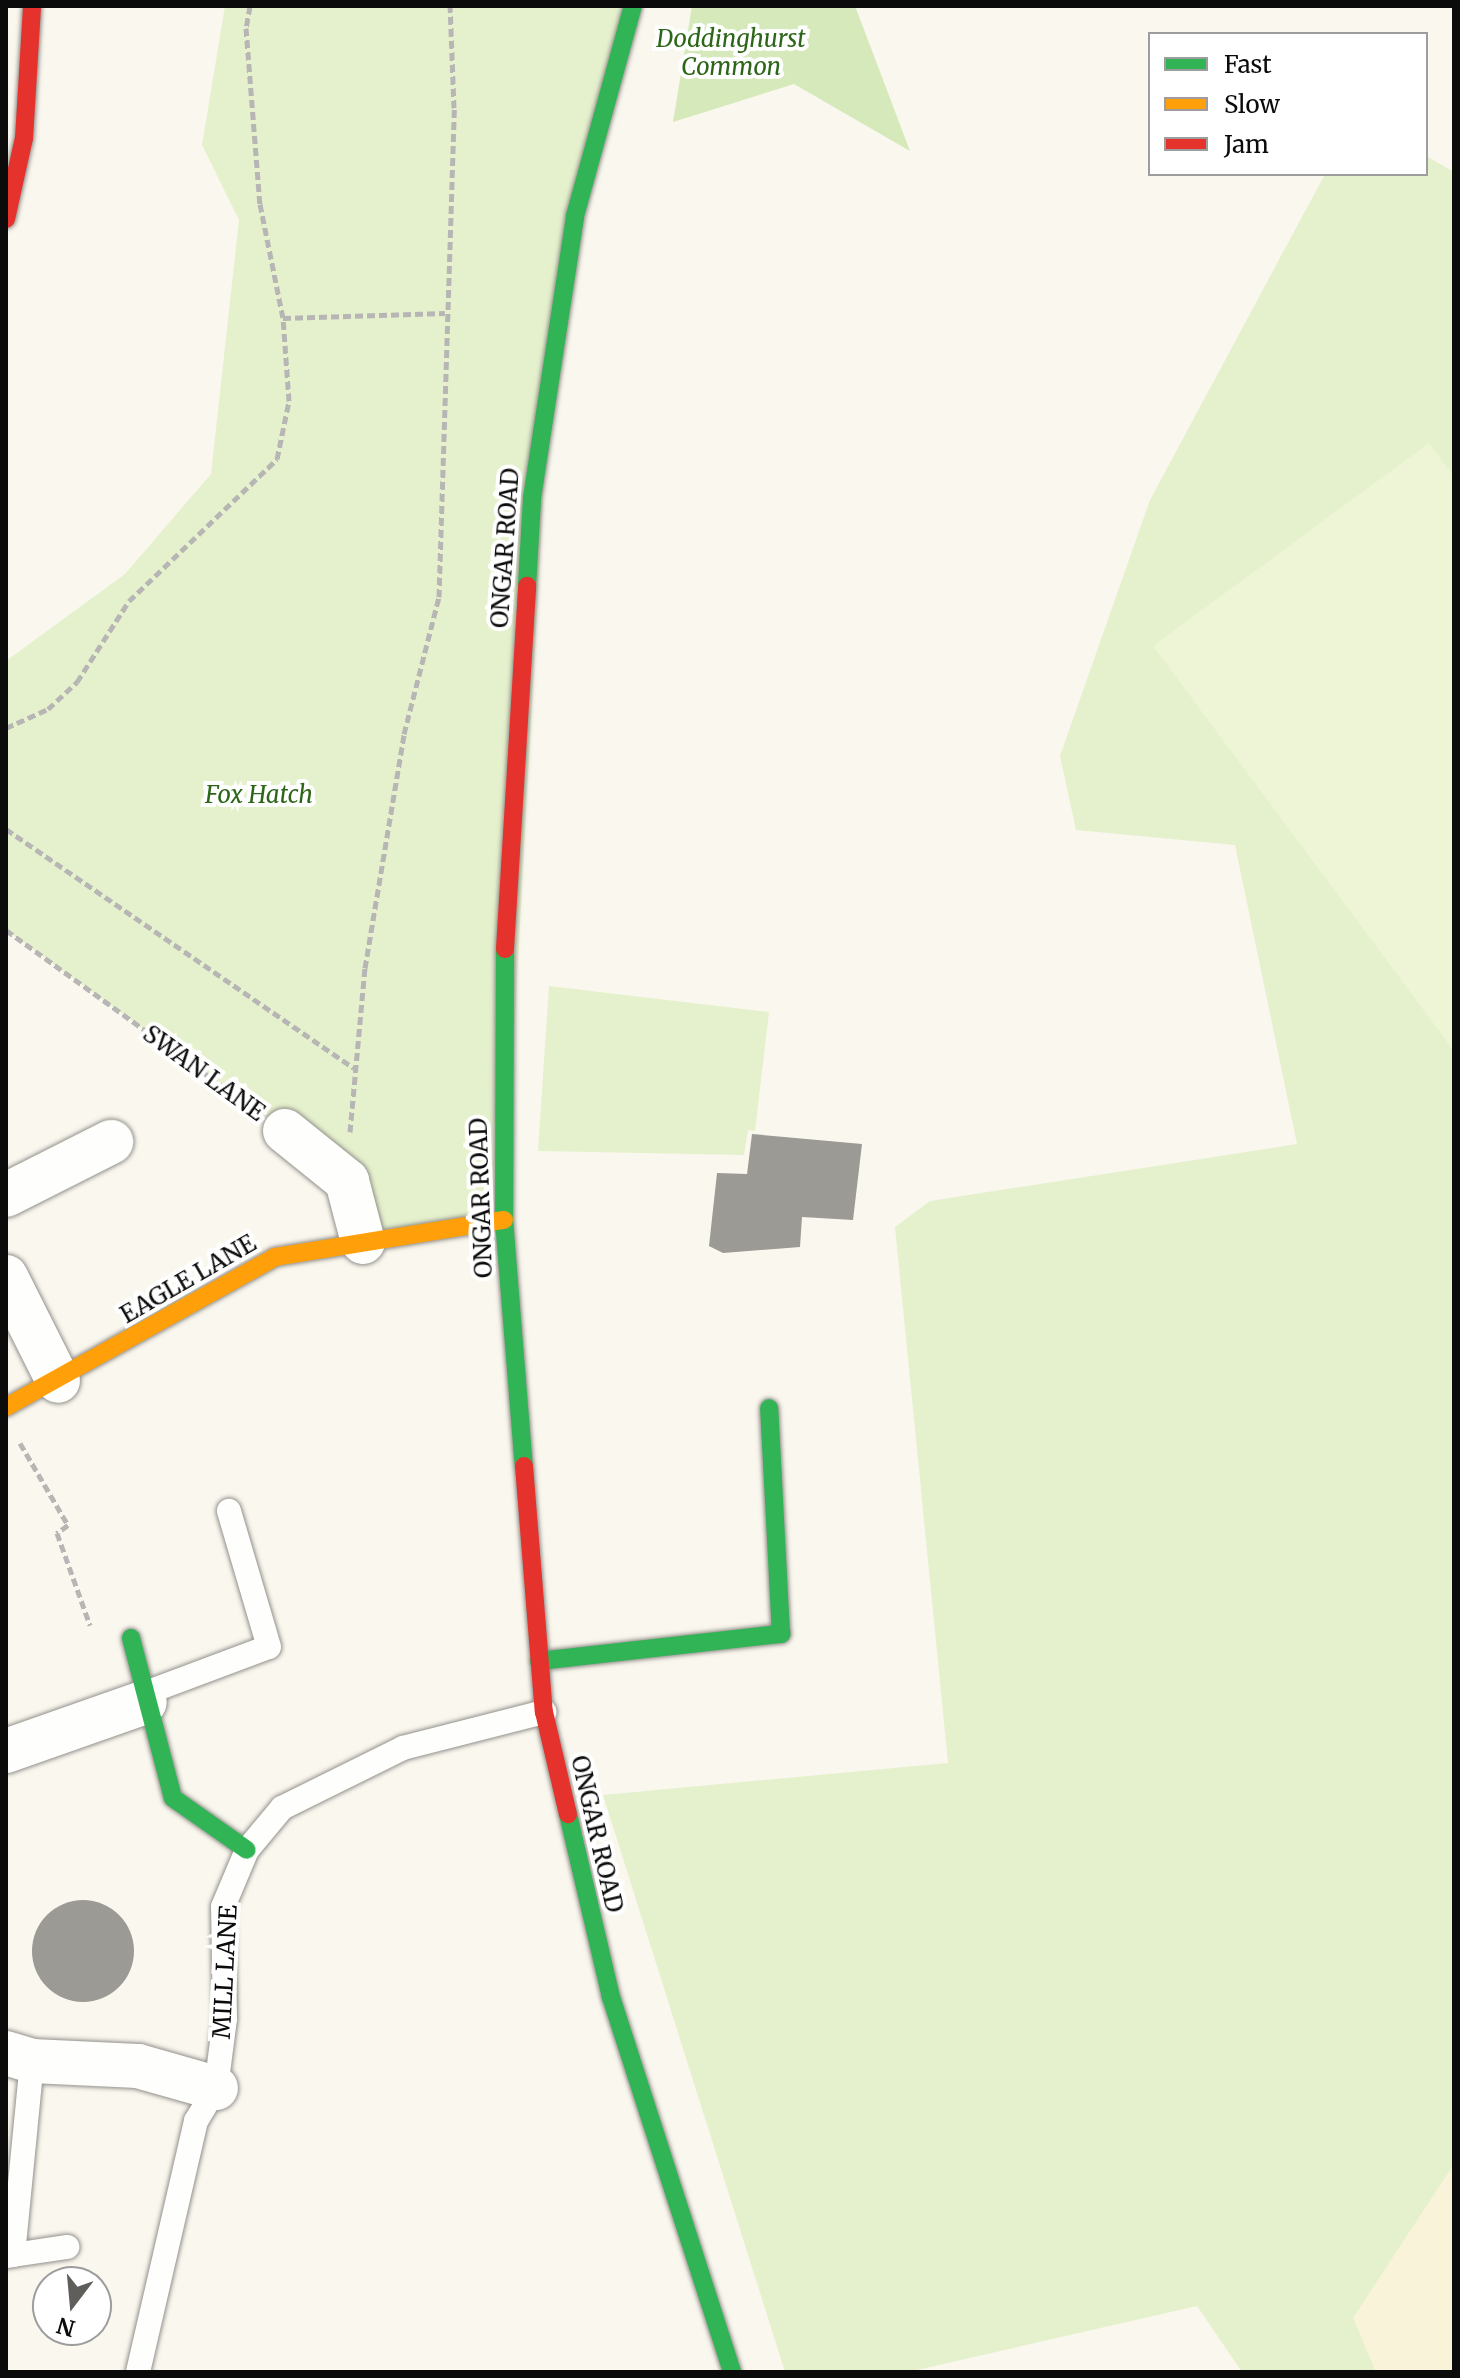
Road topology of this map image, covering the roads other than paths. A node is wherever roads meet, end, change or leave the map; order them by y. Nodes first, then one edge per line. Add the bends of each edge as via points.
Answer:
1 (32, 6) edge
2 (633, 6) edge
3 (18, 54) edge
4 (6, 219) edge
5 (285, 1131) road end
6 (111, 1142) dead end
7 (6, 1195) edge
8 (504, 1220) junction
9 (363, 1242) junction
10 (6, 1277) edge
11 (58, 1381) junction
12 (6, 1407) edge
13 (769, 1408) dead end
14 (229, 1511) dead end
15 (131, 1638) road end
16 (539, 1661) junction
17 (144, 1698) junction
18 (544, 1712) junction
19 (6, 1751) edge
20 (247, 1850) junction
21 (19, 2057) edge
22 (216, 2088) junction
23 (67, 2247) dead end
24 (9, 2256) edge
25 (138, 2372) edge
26 (732, 2372) edge

1 - 3 main road
2 - 8 main road, ONGAR ROAD via 575,216 532,498 501,1025
3 - 4 main road via 24,138
5 - 9 street, SWAN LANE via 347,1181
6 - 7 street
8 - 9 main road, EAGLE LANE
8 - 16 main road, ONGAR ROAD
9 - 11 main road, EAGLE LANE via 275,1257
10 - 11 street
11 - 12 main road, EAGLE LANE
13 - 16 main road via 781,1634
14 - 17 lane via 269,1647
15 - 17 main road
16 - 18 main road, ONGAR ROAD
17 - 19 street
17 - 20 main road via 173,1798 211,1830
18 - 20 lane, MILL LANE via 390,1754 282,1808
18 - 26 main road, ONGAR ROAD via 611,1997
20 - 22 lane, MILL LANE via 223,1907 225,2019
21 - 22 street via 138,2066
21 - 24 lane
22 - 25 lane, MILL LANE via 196,2121
23 - 24 lane

